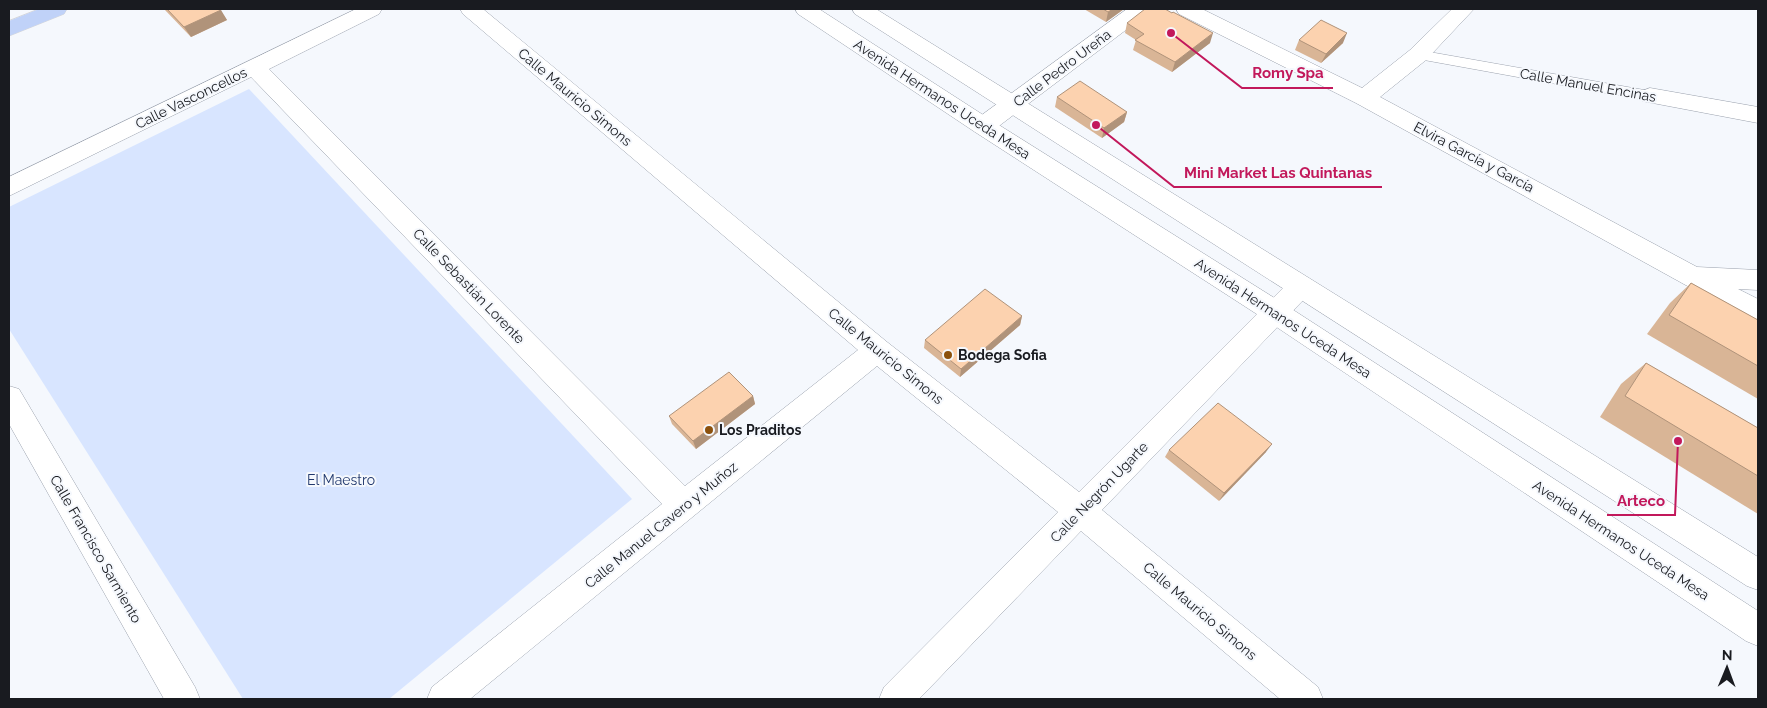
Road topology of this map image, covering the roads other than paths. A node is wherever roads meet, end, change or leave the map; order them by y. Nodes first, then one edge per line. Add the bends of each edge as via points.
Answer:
1 (57, 9) edge
2 (372, 9) edge
3 (470, 9) edge
4 (805, 9) edge
5 (862, 9) edge
6 (1140, 9) edge
7 (1186, 9) edge
8 (1464, 9) edge
9 (9, 29) edge
10 (1418, 56) junction
11 (254, 67) junction
12 (1650, 96) joint
13 (1364, 98) junction
14 (1014, 104) junction
15 (1758, 115) edge
16 (983, 126) junction
17 (9, 187) edge
18 (1694, 275) junction
19 (1758, 280) edge
20 (1301, 286) junction
21 (1275, 312) junction
22 (1758, 312) edge
23 (877, 350) junction
24 (9, 398) edge
25 (684, 506) junction
26 (1080, 511) junction
27 (1758, 575) edge
28 (1758, 630) edge
29 (183, 699) edge
30 (444, 699) edge
31 (896, 699) edge
32 (1306, 699) edge

1 - 9 main road
2 - 11 street, Calle Vasconcellos
3 - 23 street, Calle Mauricio Simons
4 - 16 street, Avenida Hermanos Uceda Mesa
5 - 14 street
6 - 14 street, Calle Pedro Ureña
7 - 13 street, Elvira García y García
8 - 10 street
10 - 12 lane, Calle Manuel Encinas
10 - 13 street
11 - 17 street, Calle Vasconcellos
11 - 25 street, Calle Sebastián Lorente
12 - 15 street, Calle Manuel Encinas
13 - 18 street, Elvira García y García
14 - 16 street, Calle Pedro Ureña
14 - 20 street
16 - 21 street, Avenida Hermanos Uceda Mesa
18 - 19 street
18 - 22 street, Elvira García y García
20 - 21 street, Calle Negrón Ugarte
20 - 27 street
21 - 26 street, Calle Negrón Ugarte
21 - 28 street, Avenida Hermanos Uceda Mesa
23 - 25 street, Calle Manuel Cavero y Muñoz
23 - 26 street, Calle Mauricio Simons
24 - 29 street, Calle Francisco Sarmiento
25 - 30 street, Calle Manuel Cavero y Muñoz
26 - 31 street, Calle Negrón Ugarte
26 - 32 street, Calle Mauricio Simons

